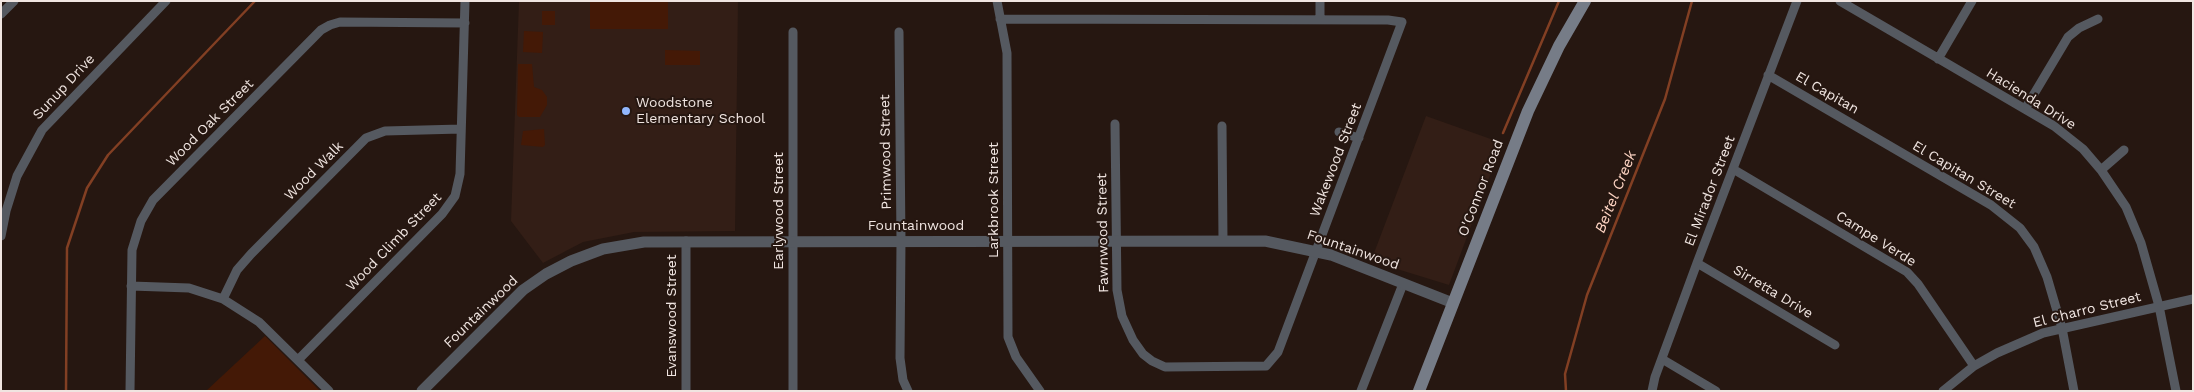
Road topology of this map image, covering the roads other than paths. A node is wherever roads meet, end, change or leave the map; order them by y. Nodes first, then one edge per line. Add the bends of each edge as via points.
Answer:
1 (14, 1) edge
2 (166, 1) edge
3 (465, 1) edge
4 (997, 1) edge
5 (1320, 1) edge
6 (1584, 1) edge
7 (1796, 1) edge
8 (1972, 1) edge
9 (1846, 3) edge
10 (1, 14) edge
11 (1000, 19) junction
12 (2098, 19) dead end
13 (1320, 20) junction
14 (465, 23) junction
15 (793, 32) dead end
16 (899, 32) dead end
17 (1938, 59) junction
18 (1768, 75) junction
19 (2025, 109) junction
20 (1115, 124) dead end
21 (1222, 126) dead end
22 (461, 128) junction
23 (1339, 132) dead end
24 (1871, 135) joint
25 (1359, 138) junction
26 (2124, 150) dead end
27 (1732, 169) junction
28 (2101, 170) junction
29 (1, 190) edge
30 (12, 190) junction
31 (1, 236) edge
32 (1115, 240) junction
33 (1223, 240) junction
34 (686, 241) junction
35 (793, 241) junction
36 (901, 241) junction
37 (1009, 241) junction
38 (1316, 251) junction
39 (1697, 263) junction
40 (1403, 284) junction
41 (131, 286) junction
42 (223, 299) junction
43 (2193, 299) edge
44 (1453, 303) junction
45 (2159, 306) junction
46 (2062, 328) junction
47 (1835, 345) dead end
48 (1662, 359) junction
49 (298, 360) junction
50 (1271, 362) joint
51 (1974, 366) junction
52 (130, 391) edge
53 (329, 391) edge
54 (422, 391) edge
55 (686, 391) edge
56 (792, 391) edge
57 (908, 391) edge
58 (1040, 391) edge
59 (1361, 391) edge
60 (1419, 391) edge
61 (1652, 391) edge
62 (1716, 391) edge
63 (1943, 391) edge
64 (2074, 391) edge
65 (2176, 391) edge

1 - 10 street
2 - 30 street, Sunup Drive via 47,124 24,160
3 - 14 street, Wood Climb Street
4 - 11 street, Larkbrook Street
5 - 13 street
6 - 44 main road, O'Connor Road via 1528,111
7 - 18 street, El Mirador Street
8 - 17 street
9 - 17 street, Hacienda Drive
11 - 13 street
11 - 37 street, Larkbrook Street via 1007,53
12 - 19 street via 2068,37
13 - 25 street, Wakewood Street via 1402,22
14 - 22 street, Wood Climb Street
14 - 41 street, Wood Oak Street via 340,22 321,30 153,200 136,233
15 - 35 street, Earlywood Street
16 - 36 street, Primwood Street
17 - 19 street, Hacienda Drive
18 - 24 street, El Capitan
18 - 27 street, El Mirador Street
19 - 28 street, Hacienda Drive via 2070,138
20 - 32 street, Fawnwood Street
21 - 33 street
22 - 42 street, Wood Walk via 385,131 366,138 251,254 238,270
22 - 49 street, Wood Climb Street via 458,188 450,205
23 - 25 street
24 - 46 street, El Capitan Street via 1996,208 2020,228 2040,258
25 - 38 street, Wakewood Street
26 - 28 street
27 - 39 street, El Mirador Street
27 - 51 street, Campe Verde via 1907,272
28 - 45 street, Hacienda Drive via 2126,207 2135,228
29 - 30 street
30 - 31 street, Sunup Drive
32 - 33 street, Fountainwood
32 - 37 street, Fountainwood
32 - 50 street, Fawnwood Street via 1117,290 1122,316 1133,340 1152,362 1164,367 1260,367
33 - 38 street, Fountainwood via 1265,241
34 - 35 street, Fountainwood
34 - 54 street, Fountainwood via 644,242 603,249 546,274 524,290
34 - 55 street, Evanswood Street
35 - 36 street, Fountainwood
35 - 56 street, Earlywood Street
36 - 37 street, Fountainwood
36 - 57 street, Primwood Street via 900,358
37 - 58 street, Larkbrook Street via 1008,337 1016,357
38 - 40 street, Fountainwood
38 - 50 street, Wakewood Street via 1278,352
39 - 47 street, Sirretta Drive
39 - 48 street, El Mirador Street
40 - 44 street, Fountainwood
40 - 59 street
41 - 42 street via 189,288
41 - 52 street, Wood Oak Street
42 - 49 street via 259,322
43 - 45 street, El Charro Street
44 - 60 main road, O'Connor Road
45 - 46 street, El Charro Street
45 - 65 street, Hacienda Drive
46 - 51 street, El Charro Street via 2016,344
46 - 64 street, El Capitan Street
48 - 61 street, El Mirador Street
48 - 62 street
49 - 53 street
51 - 63 street, El Charro Street

